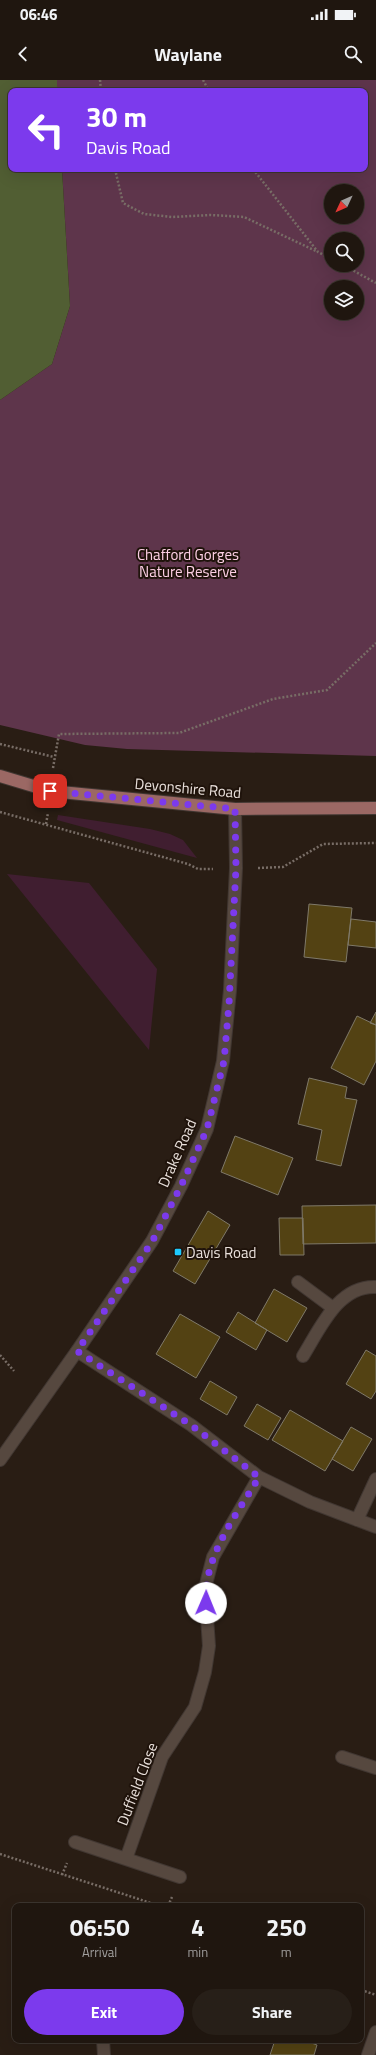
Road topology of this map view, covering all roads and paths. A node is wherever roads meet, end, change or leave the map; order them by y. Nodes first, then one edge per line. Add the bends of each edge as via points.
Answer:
1 (116, 172) edge
2 (255, 172) edge
3 (318, 252) junction
4 (324, 255) edge
5 (355, 272) edge
6 (376, 284) edge
7 (376, 643) edge
8 (0, 744) edge
9 (0, 776) edge
10 (376, 808) edge
11 (235, 809) junction
12 (0, 812) edge
13 (376, 843) edge
14 (283, 867) dead end
15 (198, 869) dead end
16 (298, 1282) dead end
17 (376, 1288) edge
18 (333, 1308) junction
19 (77, 1351) junction
20 (0, 1355) edge
21 (303, 1356) dead end
22 (14, 1371) dead end
23 (0, 1460) edge
24 (259, 1477) junction
25 (376, 1478) edge
26 (357, 1520) junction
27 (376, 1527) edge
28 (342, 1757) dead end
29 (376, 1768) edge
30 (75, 1842) dead end
31 (0, 1854) edge
32 (126, 1859) junction
33 (180, 1876) dead end
34 (151, 1903) edge
35 (364, 1991) edge
36 (376, 1995) edge
37 (376, 2032) edge
38 (103, 2043) edge
39 (104, 2055) edge
40 (368, 2055) edge

1 - 3 path via 123,203 144,214 172,217 244,217
2 - 3 path
3 - 4 path
5 - 6 path
7 - 8 path via 327,690 273,699 179,734 59,734 54,757
9 - 11 main road, Devonshire Road via 50,791
10 - 11 main road, Devonshire Road
11 - 19 street, Drake Road via 236,868 224,1061 207,1129 152,1242
12 - 15 path via 188,864
13 - 14 path via 323,844
16 - 18 street
17 - 18 street via 358,1289
18 - 21 street
19 - 23 street, Drake Road
19 - 24 street via 191,1425
20 - 22 path
24 - 26 street via 310,1502
24 - 32 street, Duffield Close via 213,1557 205,1588 209,1646 195,1707 162,1757
25 - 26 street
26 - 27 street
28 - 29 street
30 - 32 street
31 - 34 path
32 - 33 street
35 - 36 path
37 - 40 street
38 - 39 street

